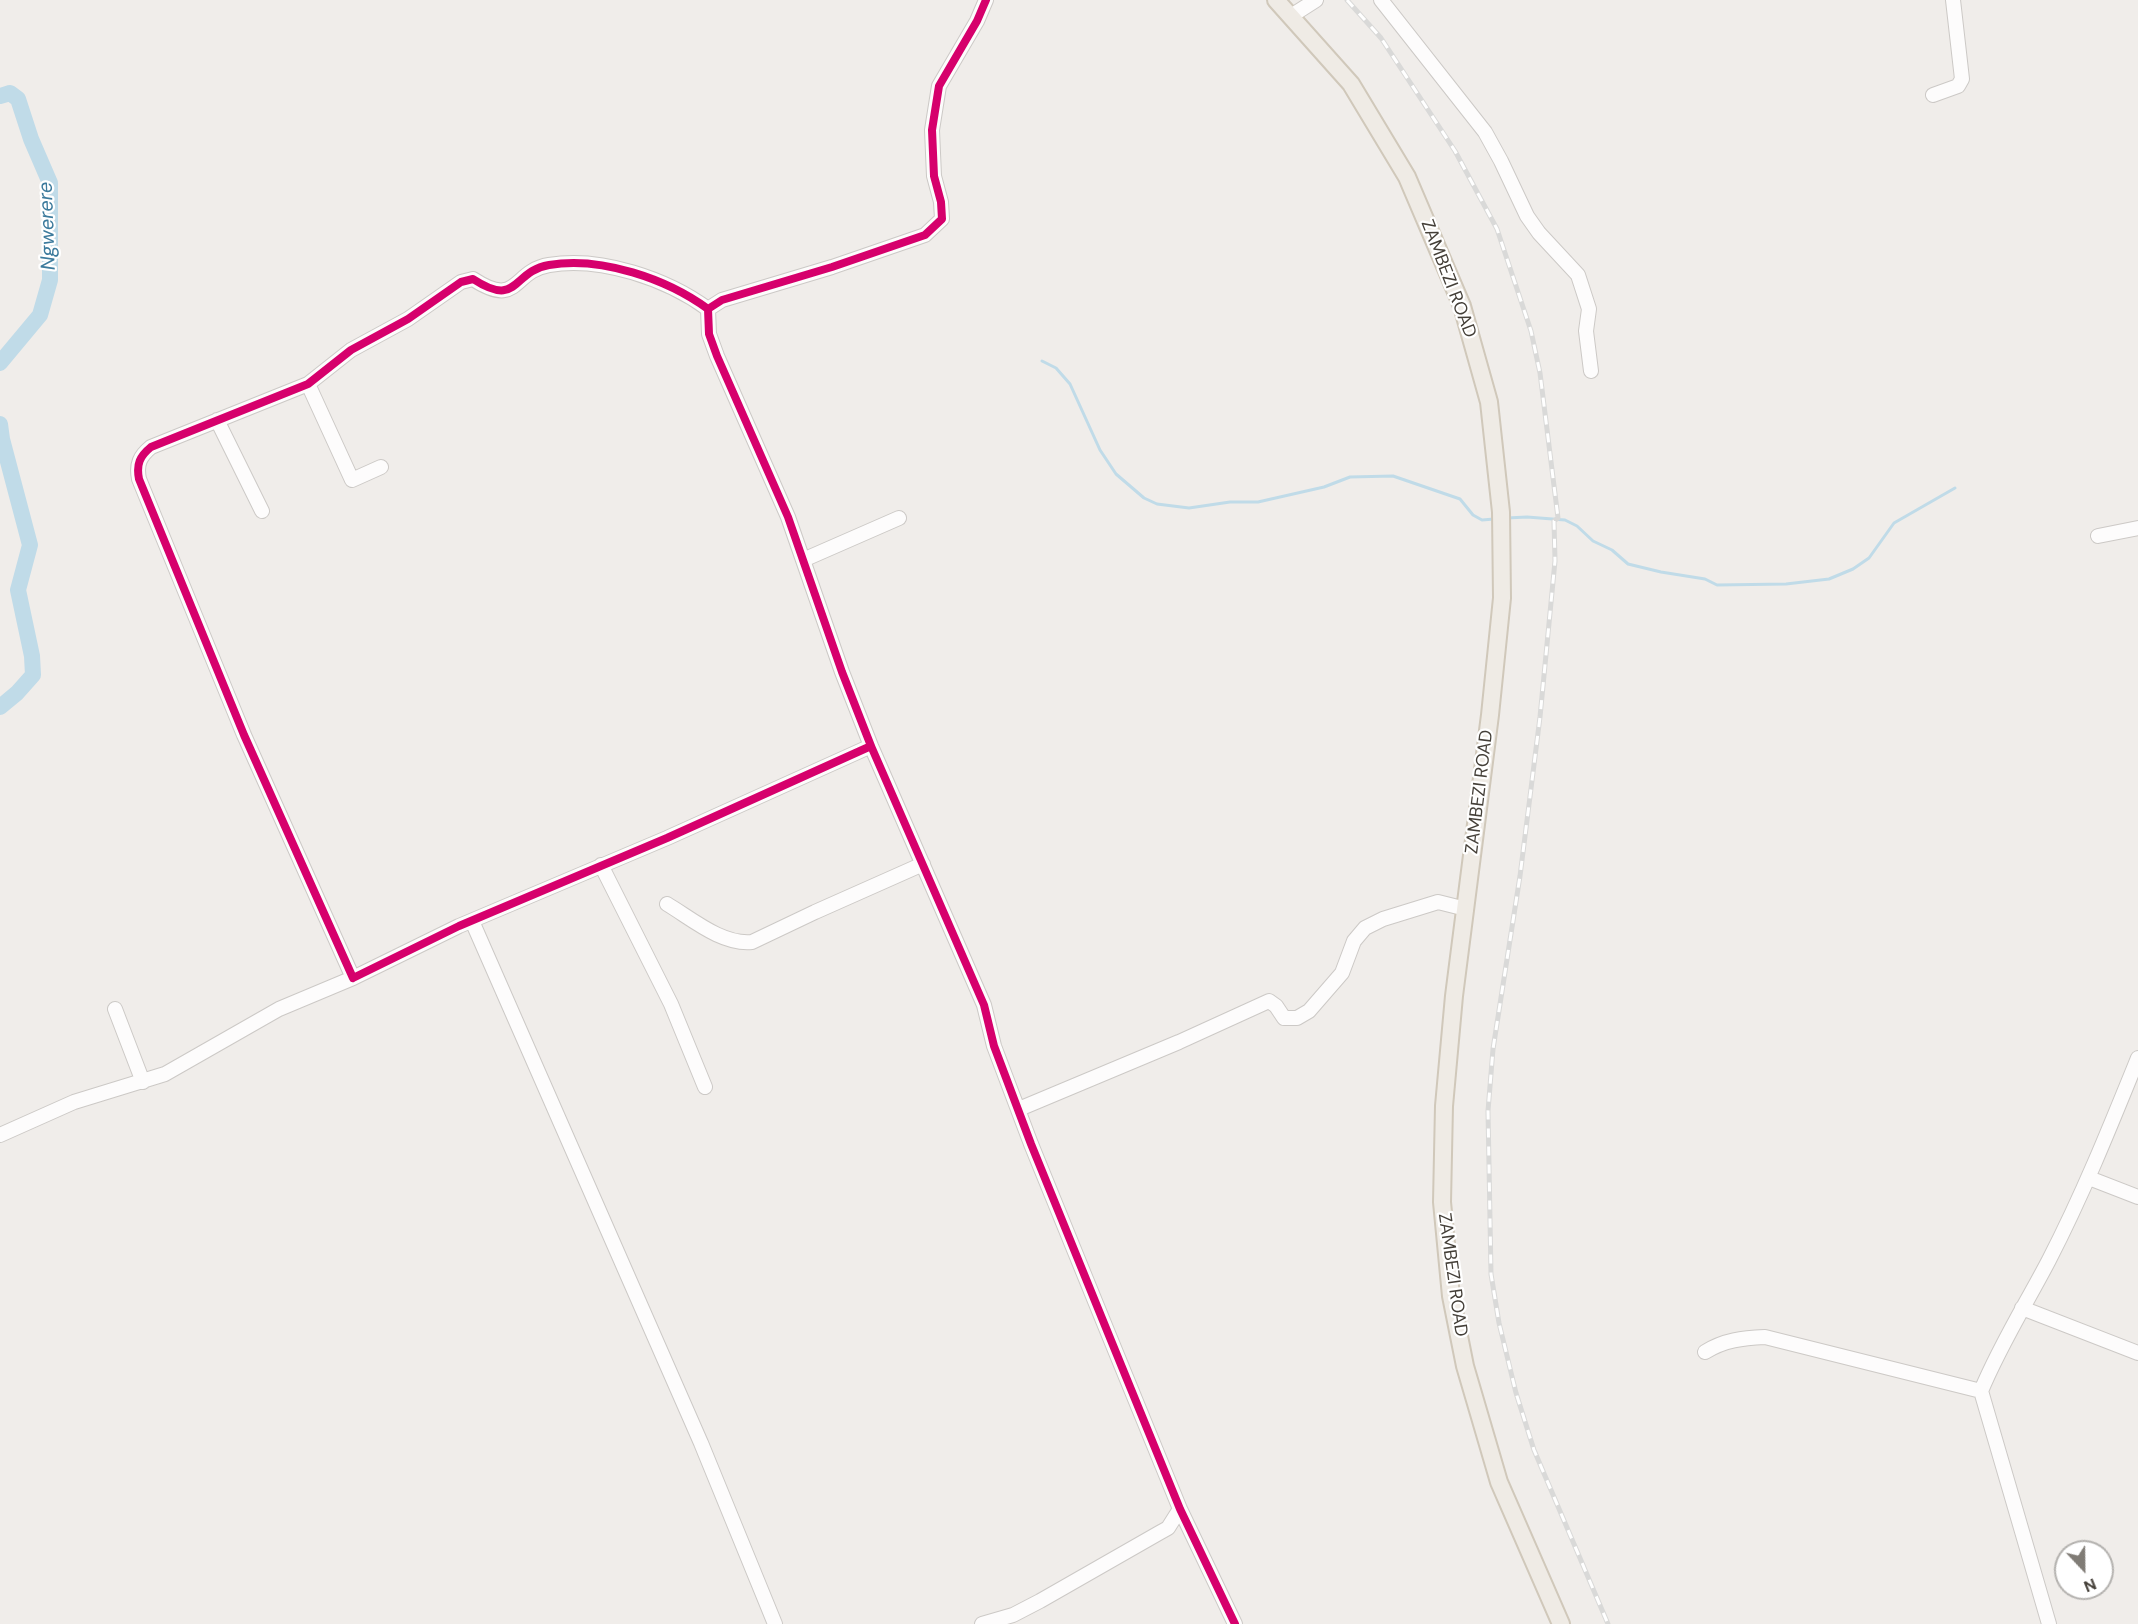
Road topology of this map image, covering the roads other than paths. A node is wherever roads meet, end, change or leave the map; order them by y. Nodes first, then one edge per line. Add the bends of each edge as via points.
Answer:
1 (986, 0) edge
2 (1276, 0) edge
3 (1316, 0) edge
4 (1381, 0) edge
5 (1953, 0) edge
6 (1291, 16) junction
7 (1933, 95) dead end
8 (708, 309) junction
9 (1591, 371) dead end
10 (308, 384) junction
11 (217, 420) junction
12 (381, 467) dead end
13 (262, 511) dead end
14 (899, 518) dead end
15 (2138, 528) edge
16 (2098, 536) dead end
17 (803, 560) junction
18 (872, 746) junction
19 (923, 864) junction
20 (602, 866) junction
21 (667, 904) dead end
22 (1466, 909) junction
23 (472, 921) junction
24 (353, 978) junction
25 (115, 1009) dead end
26 (2138, 1058) edge
27 (143, 1082) junction
28 (705, 1088) dead end
29 (1019, 1109) junction
30 (0, 1135) edge
31 (2089, 1178) junction
32 (2138, 1197) edge
33 (2022, 1308) junction
34 (1705, 1352) dead end
35 (2138, 1353) edge
36 (1981, 1391) junction
37 (1180, 1509) junction
38 (775, 1624) edge
39 (982, 1624) edge
40 (1235, 1624) edge
41 (1561, 1624) edge
42 (2049, 1624) edge

1 - 8 street via 939,86 932,130 934,176 942,219 925,235 722,300
2 - 6 main road, ZAMBEZI ROAD
3 - 6 street
4 - 9 street via 1485,132 1527,216 1578,275 1590,309 1586,331
5 - 7 street via 1962,79 1958,86
6 - 22 main road, ZAMBEZI ROAD via 1351,84 1407,177 1461,306 1489,402 1501,516 1502,598
8 - 10 street via 688,294 616,267 548,265 530,272 506,291 488,289 473,279 461,282 408,319 351,350
8 - 17 street via 709,333 717,356 779,495
10 - 11 street
10 - 12 street via 352,480
11 - 13 street
11 - 24 street via 143,453 138,461 139,479 239,724
14 - 17 street
15 - 16 street
17 - 18 street
18 - 19 street
18 - 20 street
19 - 21 street via 752,942 729,940
19 - 29 street via 984,1005 994,1046
20 - 23 street
20 - 28 street via 671,1004
22 - 29 street via 1438,902 1365,928 1354,941 1342,973 1309,1011 1297,1018 1284,1018 1269,1001
22 - 41 main road, ZAMBEZI ROAD via 1444,1106 1442,1202 1451,1296 1465,1366 1499,1482
23 - 24 street
23 - 38 street via 701,1443
24 - 27 street via 279,1009 165,1074
25 - 27 street
26 - 31 street
27 - 30 street via 74,1102
29 - 37 street
31 - 32 street
31 - 33 street
33 - 35 street
33 - 36 street
34 - 36 street via 1740,1338 1765,1337
36 - 42 street
37 - 39 street via 1168,1528 1031,1606
37 - 40 street

